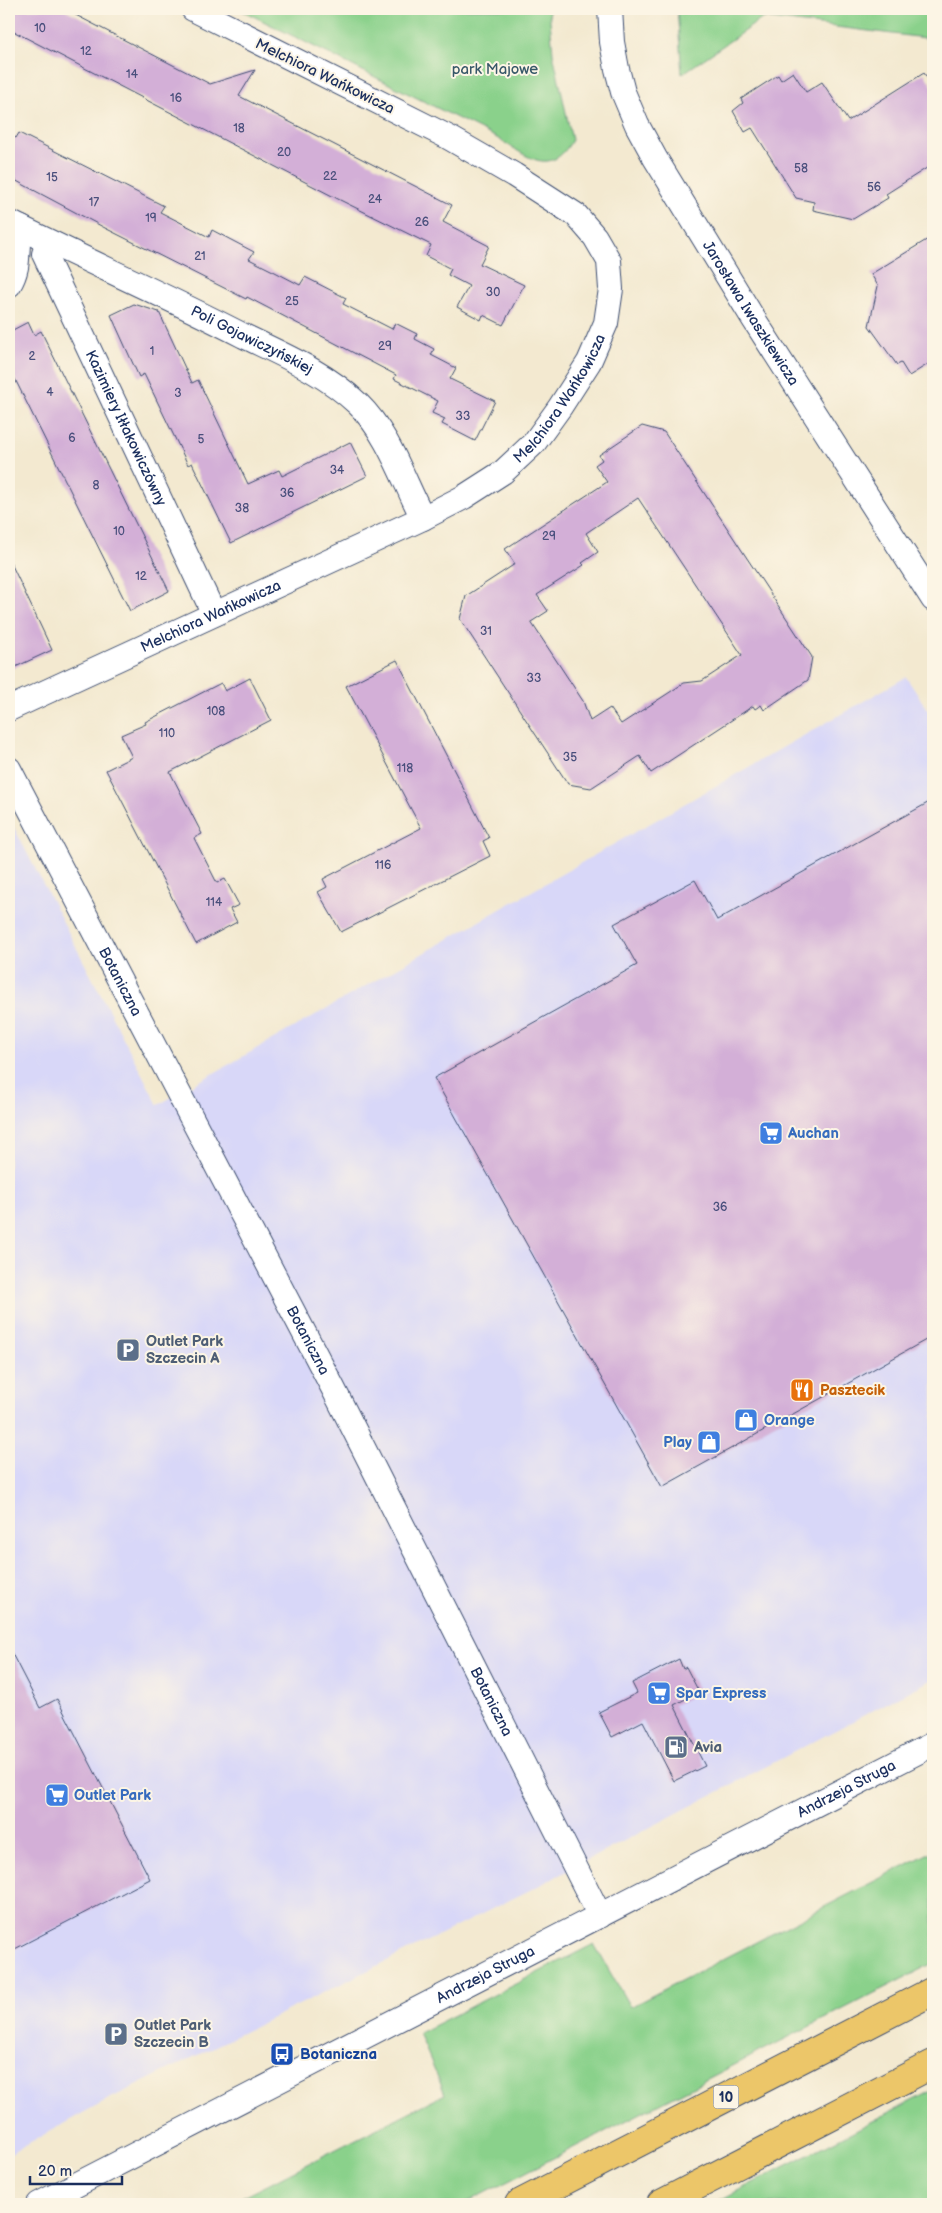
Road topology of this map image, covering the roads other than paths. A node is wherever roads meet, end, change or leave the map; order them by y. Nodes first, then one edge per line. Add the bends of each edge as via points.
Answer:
1 (193, 9) edge
2 (610, 9) edge
3 (15, 225) edge
4 (48, 242) junction
5 (9, 285) edge
6 (423, 518) junction
7 (933, 599) edge
8 (214, 614) junction
9 (9, 709) edge
10 (9, 769) edge
11 (933, 1744) edge
12 (600, 1916) junction
13 (933, 1991) edge
14 (933, 2064) edge
15 (39, 2204) edge
16 (519, 2204) edge
17 (661, 2204) edge

1 - 6 street, Melchiora Wańkowicza via 448,137 514,175 576,215 595,237 609,261 611,289 606,323 589,362 534,443 503,472
2 - 7 street, Jarosława Iwaszkiewicza via 619,77 637,125 655,158
3 - 4 street, Poli Gojawiczyńskiej
3 - 5 street, Poli Gojawiczyńskiej via 19,259
4 - 6 street, Poli Gojawiczyńskiej via 190,308 336,385 359,404 377,428
4 - 8 street, Kazimiery Iłłakowiczówny via 44,254
6 - 8 street, Melchiora Wańkowicza
8 - 9 street, Melchiora Wańkowicza
10 - 12 street, Botaniczna via 333,1388
11 - 12 street, Andrzeja Struga
12 - 15 street, Andrzeja Struga
13 - 16 main road, 10
14 - 17 main road

